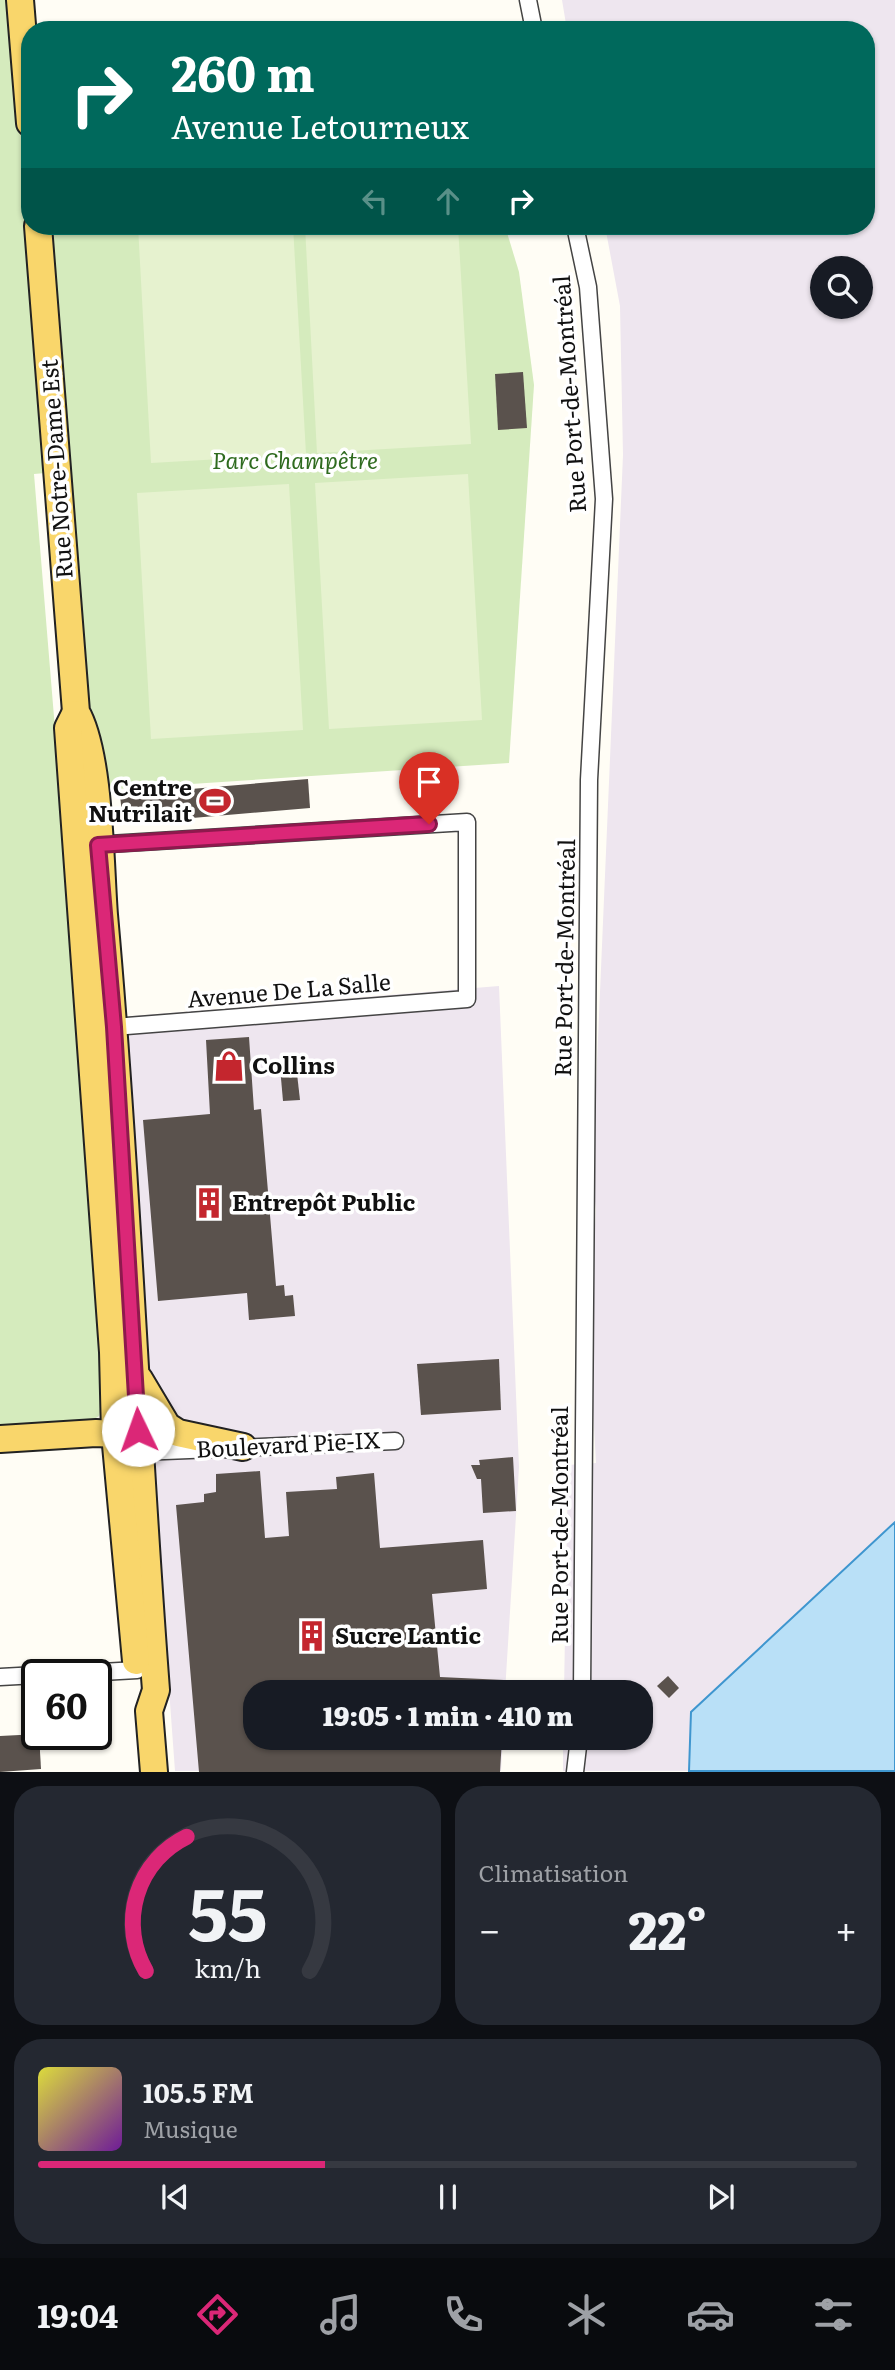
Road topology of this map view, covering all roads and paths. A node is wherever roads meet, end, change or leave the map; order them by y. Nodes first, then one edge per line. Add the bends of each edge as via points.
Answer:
1 (20, 0) edge
2 (528, 0) edge
3 (22, 21) edge
4 (532, 21) edge
5 (39, 235) edge
6 (577, 235) edge
7 (87, 846) junction
8 (114, 1027) junction
9 (135, 1371) junction
10 (0, 1439) edge
11 (395, 1441) dead end
12 (124, 1444) junction
13 (243, 1447) junction
14 (0, 1452) edge
15 (137, 1670) junction
16 (112, 1671) edge
17 (21, 1676) edge
18 (0, 1677) edge
19 (582, 1680) edge
20 (149, 1711) junction
21 (578, 1750) edge
22 (153, 1772) edge
23 (576, 1772) edge

1 - 3 main road
2 - 4 street
5 - 7 main road, Rue Notre-Dame Est via 76,712 68,727
6 - 19 street, Rue Port-de-Montréal via 588,286 604,499 589,780
7 - 8 main road, Rue Notre-Dame Est
7 - 8 street, Avenue De La Salle via 467,822 467,999
7 - 12 main road, Rue Notre-Dame Est via 113,1352
8 - 9 main road, Rue Notre-Dame Est
9 - 12 main road, Rue Notre-Dame Est
9 - 13 main road via 167,1426 178,1433
10 - 12 main road, Boulevard Pie-IX
11 - 13 street, Boulevard Pie-IX
12 - 13 street, Boulevard Pie-IX
12 - 14 main road, Boulevard Pie-IX
12 - 15 main road, Rue Notre-Dame Est
12 - 20 main road, Rue Notre-Dame Est via 156,1690
15 - 16 street
15 - 20 main road, Rue Notre-Dame Est via 139,1695
17 - 18 street
20 - 22 main road, Rue Notre-Dame Est
21 - 23 street

